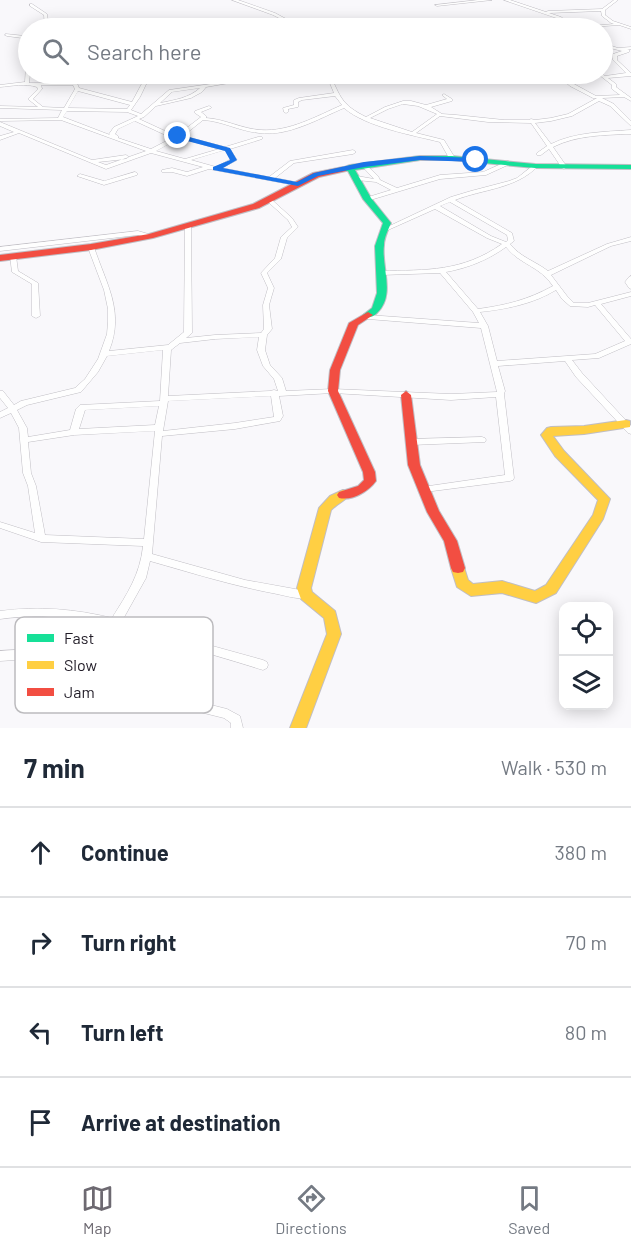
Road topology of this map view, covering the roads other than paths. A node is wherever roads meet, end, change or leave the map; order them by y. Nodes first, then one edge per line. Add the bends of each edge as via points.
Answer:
1 (234, 0) edge
2 (490, 0) edge
3 (506, 0) edge
4 (605, 0) edge
5 (616, 0) edge
6 (610, 3) junction
7 (31, 5) dead end
8 (437, 5) dead end
9 (603, 10) junction
10 (544, 12) junction
11 (46, 18) edge
12 (282, 18) edge
13 (559, 18) edge
14 (608, 18) edge
15 (613, 20) edge
16 (620, 24) junction
17 (613, 25) edge
18 (631, 28) edge
19 (14, 29) dead end
20 (18, 33) edge
21 (7, 35) dead end
22 (18, 35) edge
23 (613, 47) edge
24 (631, 48) edge
25 (623, 50) junction
26 (613, 75) edge
27 (631, 75) edge
28 (23, 84) joint
29 (33, 84) joint
30 (71, 84) edge
31 (142, 84) edge
32 (216, 84) edge
33 (332, 84) edge
34 (571, 84) edge
35 (613, 84) edge
36 (0, 86) edge
37 (204, 86) junction
38 (77, 89) junction
39 (337, 94) junction
40 (444, 95) dead end
41 (598, 98) junction
42 (628, 98) edge
43 (133, 104) junction
44 (0, 106) edge
45 (153, 106) junction
46 (345, 106) junction
47 (425, 106) junction
48 (209, 107) dead end
49 (42, 108) junction
50 (66, 108) junction
51 (128, 111) junction
52 (286, 112) dead end
53 (441, 115) junction
54 (142, 116) junction
55 (367, 118) junction
56 (62, 119) junction
57 (135, 119) junction
58 (203, 119) junction
59 (531, 120) junction
60 (0, 122) edge
61 (631, 124) edge
62 (18, 132) junction
63 (631, 132) edge
64 (412, 134) junction
65 (116, 137) junction
66 (177, 137) junction
67 (0, 138) edge
68 (260, 138) dead end
69 (548, 146) junction
70 (227, 149) junction
71 (151, 151) junction
72 (353, 152) dead end
73 (539, 154) dead end
74 (452, 158) junction
75 (186, 161) junction
76 (508, 163) junction
77 (364, 165) junction
78 (535, 166) junction
79 (350, 167) junction
80 (564, 167) junction
81 (631, 167) edge
82 (213, 168) junction
83 (164, 171) dead end
84 (135, 174) dead end
85 (80, 176) dead end
86 (272, 177) junction
87 (357, 178) junction
88 (377, 181) junction
89 (298, 184) junction
90 (396, 190) junction
91 (367, 199) junction
92 (269, 200) junction
93 (451, 200) junction
94 (436, 207) junction
95 (188, 225) junction
96 (386, 229) junction
97 (150, 236) junction
98 (631, 239) edge
99 (507, 244) junction
100 (91, 247) junction
101 (0, 249) edge
102 (13, 256) junction
103 (0, 258) edge
104 (443, 272) junction
105 (381, 273) junction
106 (547, 274) junction
107 (631, 278) edge
108 (631, 287) edge
109 (555, 288) junction
110 (631, 294) edge
111 (597, 303) junction
112 (476, 311) junction
113 (36, 316) dead end
114 (368, 317) junction
115 (484, 326) junction
116 (263, 335) junction
117 (630, 341) edge
118 (178, 342) junction
119 (169, 346) junction
120 (105, 354) junction
121 (567, 358) junction
122 (494, 364) junction
123 (333, 391) junction
124 (278, 392) junction
125 (0, 393) edge
126 (500, 394) junction
127 (406, 395) junction
128 (164, 401) junction
129 (12, 407) junction
130 (0, 415) edge
131 (629, 428) edge
132 (158, 431) junction
133 (74, 432) junction
134 (25, 440) junction
135 (483, 440) dead end
136 (411, 442) junction
137 (425, 489) junction
138 (0, 525) edge
139 (40, 538) junction
140 (148, 543) junction
141 (147, 556) junction
142 (306, 596) junction
143 (0, 615) edge
144 (88, 617) edge
145 (119, 617) edge
146 (213, 651) edge
147 (15, 655) edge
148 (0, 656) edge
149 (263, 665) dead end
150 (213, 710) edge
151 (237, 728) edge
152 (298, 728) edge

1 - 12 street
2 - 8 street
3 - 10 street
4 - 6 street
5 - 6 street
6 - 9 street
7 - 11 street
9 - 10 street
9 - 14 street
10 - 13 street
15 - 16 street
16 - 17 street
16 - 18 street
19 - 20 street
21 - 22 street
23 - 25 street
24 - 25 street
25 - 27 street via 627,52 614,58
26 - 27 street
28 - 29 street
28 - 36 street
29 - 49 street via 40,87 31,101
30 - 38 street
31 - 43 street
32 - 37 street
33 - 39 street
34 - 41 street
35 - 42 street
37 - 45 street via 194,95
37 - 45 street via 171,91
38 - 43 street
38 - 50 street
39 - 46 street
39 - 52 street via 301,99 296,106 285,108
40 - 47 street via 450,100
41 - 42 street
41 - 59 street via 569,116
41 - 61 street via 612,105
43 - 51 street
44 - 49 street
45 - 54 street
46 - 55 street
46 - 58 street via 270,131
47 - 53 street
47 - 55 street via 401,102
48 - 58 street via 197,112 204,115
49 - 50 street
50 - 51 street
50 - 56 street
51 - 54 street
53 - 59 street
53 - 64 street
54 - 57 street
55 - 64 street
56 - 60 street
56 - 65 street
57 - 65 street via 112,131
57 - 66 street
58 - 66 street
59 - 69 street
60 - 62 street
62 - 67 street
62 - 71 street via 92,161
63 - 69 street via 584,136
64 - 74 street via 442,141
65 - 71 street
66 - 70 street
66 - 71 street
68 - 70 street
69 - 73 street
69 - 80 street
70 - 75 street
70 - 82 street via 234,160
71 - 75 street
72 - 86 street via 292,162
74 - 76 street
74 - 77 street
75 - 82 street
76 - 78 street
76 - 90 street via 484,174 440,177
77 - 79 street
77 - 88 street
78 - 80 street
78 - 93 street via 514,183
79 - 87 street
79 - 89 street
80 - 81 street
82 - 83 street via 188,174
82 - 86 street
84 - 85 street via 104,183
86 - 89 street
87 - 88 street
87 - 91 street
88 - 90 street
89 - 92 street
90 - 91 street
91 - 96 street via 384,217
92 - 95 street
92 - 116 street via 295,227 284,237 278,259 265,270 271,288 266,305 268,329
93 - 94 street
93 - 99 street via 510,234 512,241
94 - 96 street
94 - 99 street
95 - 97 street
95 - 118 street via 188,333
96 - 105 street via 379,245
97 - 100 street
97 - 101 street via 138,233
98 - 106 street
99 - 104 street via 478,263
99 - 106 street via 515,255
100 - 102 street
100 - 120 street via 109,297 113,326
102 - 103 street
102 - 113 street via 15,272 36,283
104 - 105 street
104 - 112 street
105 - 114 street via 383,292 377,309
106 - 109 street
107 - 108 street
109 - 111 street via 572,305
109 - 112 street via 513,306
110 - 111 street
111 - 117 street
112 - 115 street
114 - 115 street
114 - 123 street via 354,323 334,370
115 - 122 street
116 - 118 street
116 - 124 street via 261,350 267,366 278,378
117 - 121 street via 596,356
118 - 119 street
119 - 120 street
119 - 128 street
120 - 129 street via 78,390
121 - 122 street
121 - 131 street
122 - 126 street
123 - 124 street
123 - 127 street
123 - 142 street via 370,481 362,489 334,498 324,508 304,588
124 - 128 street
124 - 132 street via 277,419
125 - 129 street
126 - 127 street
126 - 137 street via 510,478
127 - 136 street
128 - 132 street
128 - 133 street via 83,407
129 - 130 street
129 - 134 street
131 - 137 street via 551,431 547,435 557,454 591,483 603,499 598,516 544,595 536,597 502,587 465,587 450,541
132 - 133 street
132 - 140 street
133 - 134 street
134 - 139 street via 27,473
135 - 136 street
136 - 137 street via 414,465
138 - 139 street
139 - 140 street
140 - 141 street
141 - 142 street via 223,579
141 - 145 street via 141,578
142 - 152 street via 330,612 334,634
143 - 144 street via 42,610
146 - 149 street
147 - 148 street
150 - 151 street via 236,720

